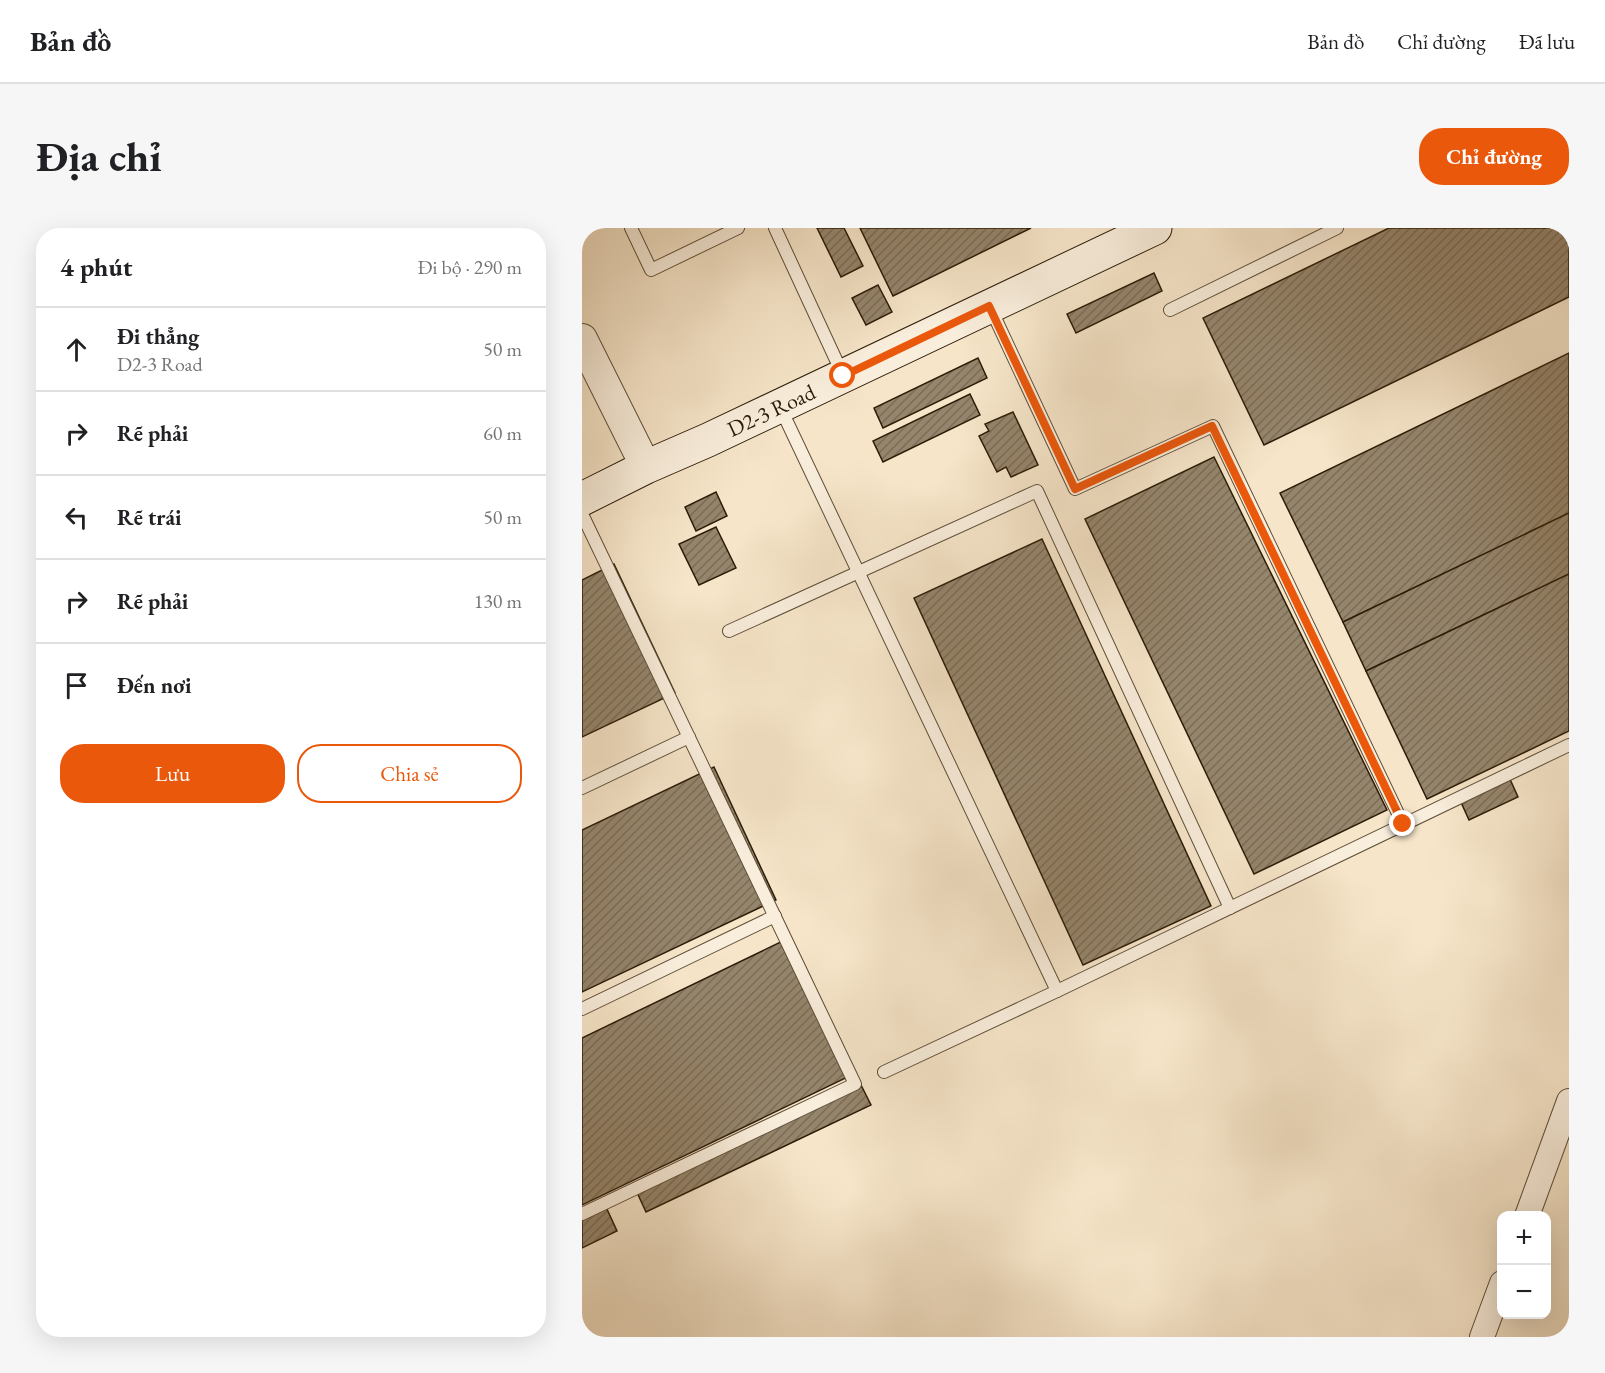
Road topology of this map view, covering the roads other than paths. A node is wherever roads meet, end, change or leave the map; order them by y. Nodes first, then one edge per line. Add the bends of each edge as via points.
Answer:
1 (631, 228) edge
2 (738, 228) edge
3 (775, 228) edge
4 (1155, 228) edge
5 (1337, 228) edge
6 (989, 306) junction
7 (1170, 310) dead end
8 (582, 339) edge
9 (843, 376) junction
10 (779, 406) junction
11 (646, 467) junction
12 (582, 500) edge
13 (582, 514) edge
14 (859, 572) junction
15 (729, 631) dead end
16 (689, 737) junction
17 (1569, 745) edge
18 (582, 788) edge
19 (1403, 824) junction
20 (1230, 908) junction
21 (775, 916) junction
22 (1057, 991) junction
23 (582, 1009) edge
24 (885, 1072) dead end
25 (1569, 1101) edge
26 (1528, 1211) edge
27 (582, 1214) edge
28 (1497, 1296) edge
29 (1482, 1337) edge

1 - 2 lane via 651,270
3 - 9 lane
4 - 6 main road, D2-3 Road
5 - 7 lane
6 - 9 main road, D2-3 Road
6 - 19 lane via 1075,489 1212,426
8 - 11 street
9 - 10 main road, D2-3 Road
10 - 11 main road, D2-3 Road
10 - 14 lane
11 - 12 main road, D2-3 Road
13 - 16 lane
14 - 15 lane
14 - 20 lane via 1037,491
14 - 22 lane
16 - 18 lane
16 - 21 lane
17 - 19 lane
19 - 20 lane
20 - 22 lane
21 - 23 lane
21 - 27 lane via 855,1084
22 - 24 lane
25 - 26 street
28 - 29 street

